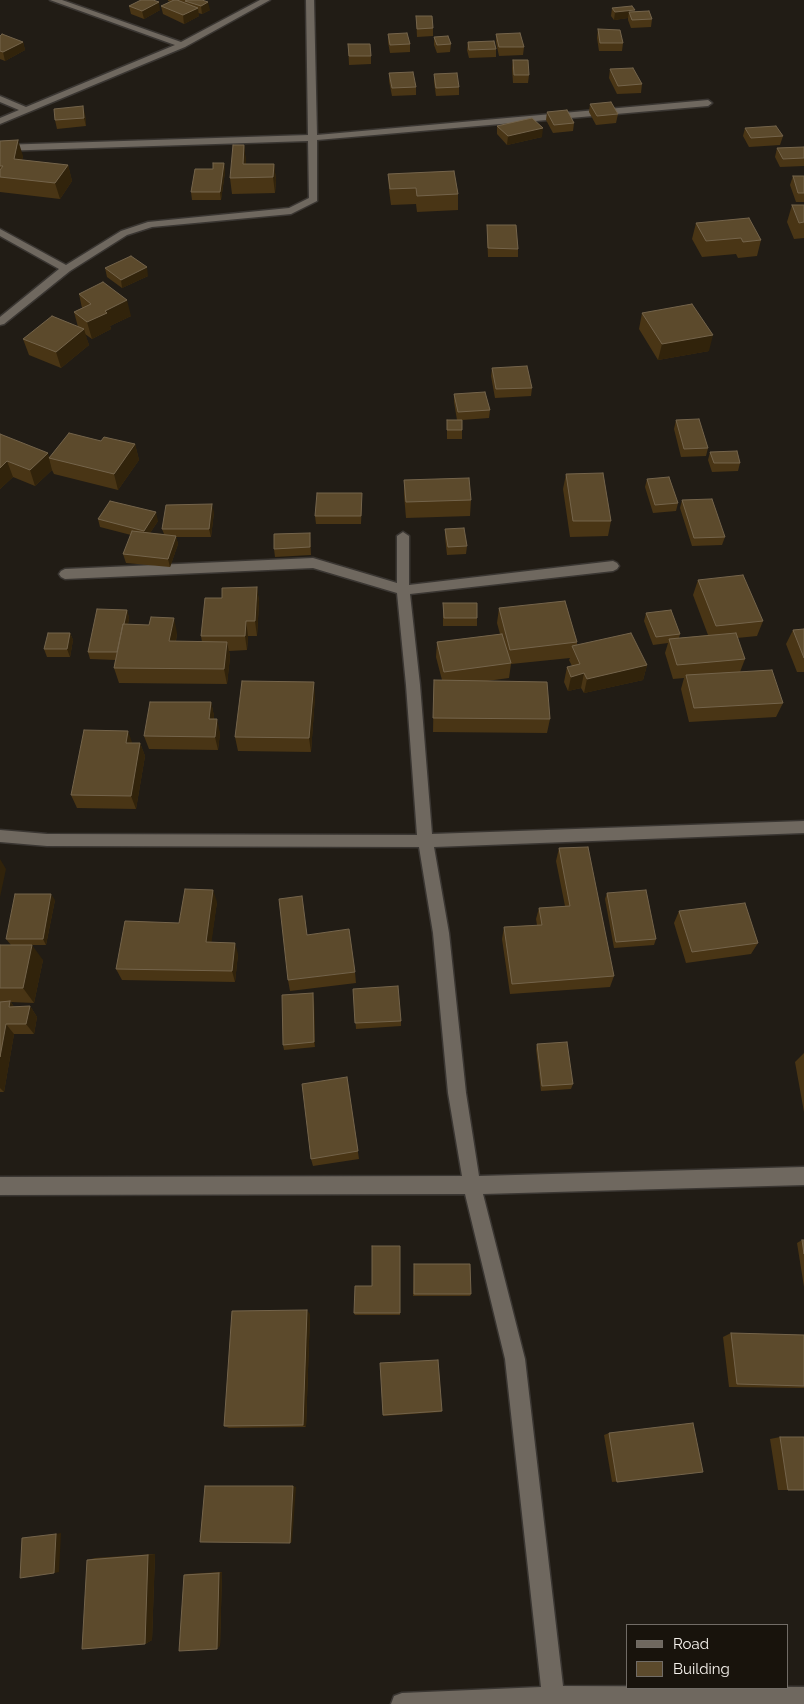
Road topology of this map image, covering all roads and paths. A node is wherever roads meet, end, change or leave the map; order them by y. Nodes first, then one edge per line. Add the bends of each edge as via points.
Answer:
1 (54, 0) edge
2 (266, 0) edge
3 (310, 0) edge
4 (182, 45) junction
5 (0, 99) edge
6 (708, 103) dead end
7 (24, 109) junction
8 (0, 121) edge
9 (312, 138) junction
10 (0, 148) edge
11 (0, 232) edge
12 (66, 269) junction
13 (0, 322) edge
14 (403, 536) dead end
15 (613, 566) dead end
16 (65, 574) dead end
17 (403, 590) junction
18 (804, 826) edge
19 (0, 836) edge
20 (426, 841) junction
21 (804, 1176) edge
22 (472, 1185) junction
23 (0, 1186) edge
24 (804, 1698) edge
25 (553, 1700) edge
26 (402, 1704) edge

1 - 4 street
2 - 4 street
3 - 9 street
4 - 7 street
5 - 7 street
6 - 9 street
7 - 8 street
9 - 10 street
9 - 12 street via 314,199 291,211 151,224 124,233
11 - 12 street
12 - 13 street
14 - 17 street
15 - 17 street
16 - 17 street via 313,562
17 - 20 street
18 - 20 street
19 - 20 street via 47,840
20 - 22 street via 441,933 457,1093
21 - 22 street
22 - 23 street
22 - 25 street via 515,1359
24 - 25 street
25 - 26 street

